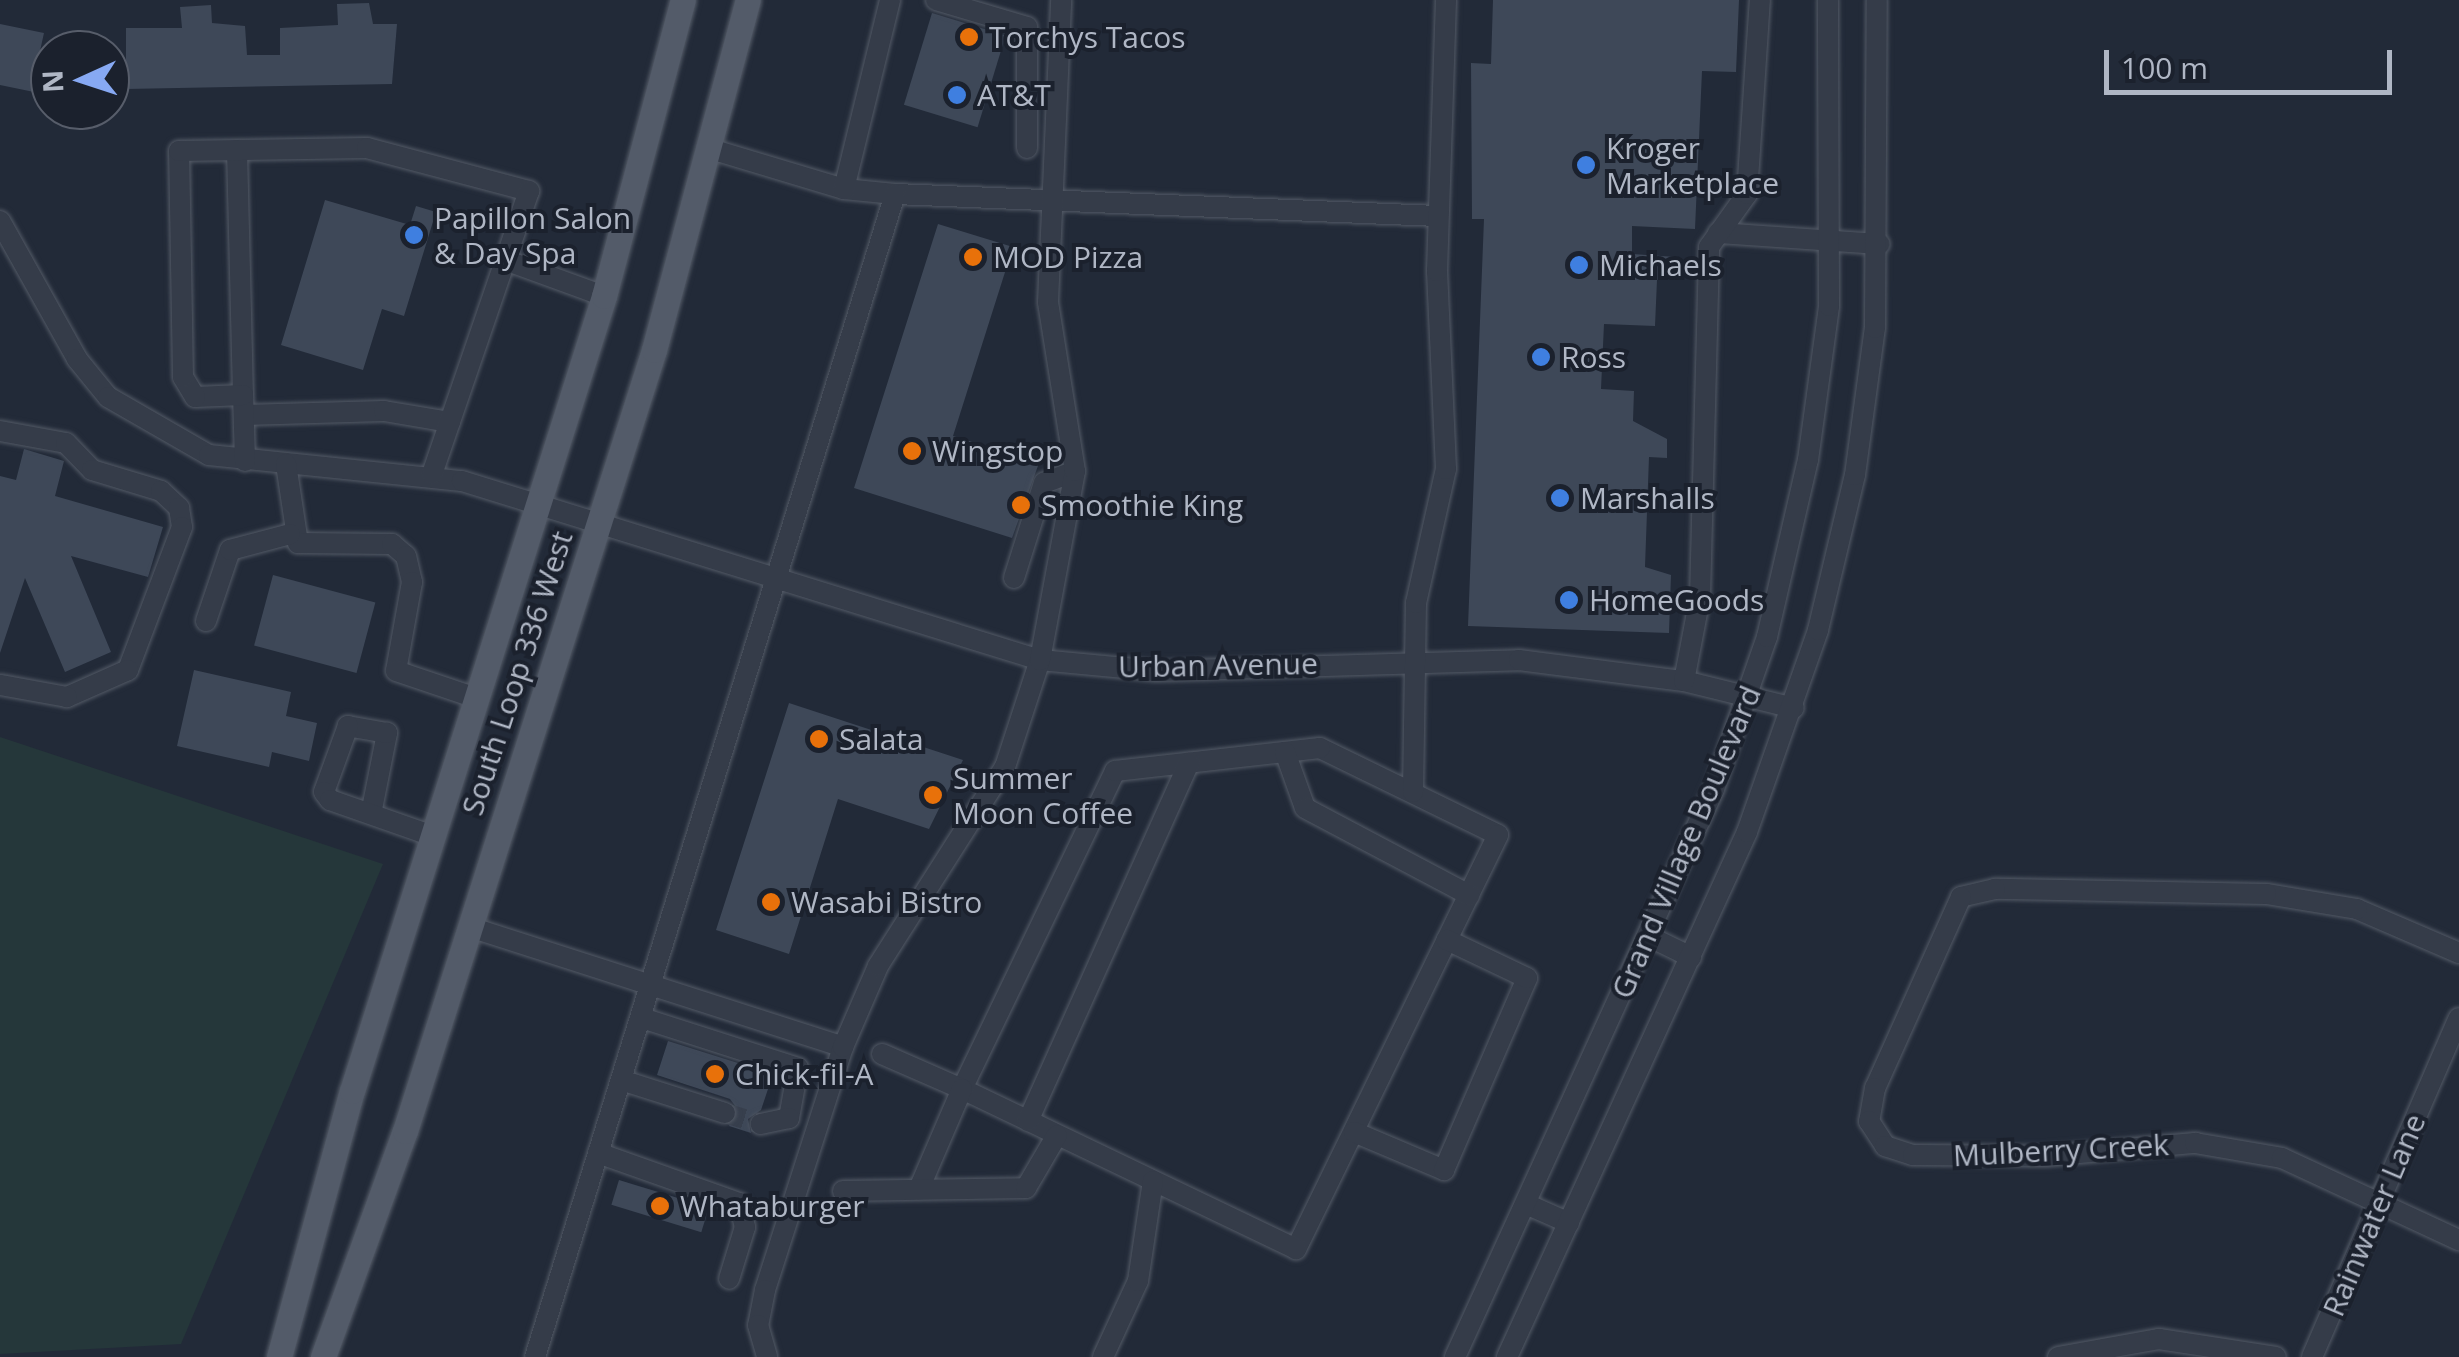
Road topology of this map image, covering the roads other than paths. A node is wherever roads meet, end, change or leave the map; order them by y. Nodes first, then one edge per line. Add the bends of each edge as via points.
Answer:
1 (684, 0) edge
2 (748, 0) edge
3 (890, 0) edge
4 (936, 0) edge
5 (1060, 0) edge
6 (1446, 0) edge
7 (1760, 0) edge
8 (1828, 0) edge
9 (1877, 0) edge
10 (1027, 148) dead end
11 (237, 150) junction
12 (714, 150) junction
13 (844, 189) junction
14 (895, 194) junction
15 (1052, 200) junction
16 (1438, 216) junction
17 (0, 221) edge
18 (1718, 233) junction
19 (1834, 239) junction
20 (1880, 244) junction
21 (505, 260) junction
22 (604, 296) junction
23 (244, 405) junction
24 (450, 422) junction
25 (0, 431) edge
26 (245, 461) junction
27 (286, 464) junction
28 (1075, 471) junction
29 (432, 474) junction
30 (537, 505) junction
31 (598, 526) junction
32 (290, 534) junction
33 (1014, 578) dead end
34 (776, 579) junction
35 (206, 621) dead end
36 (1040, 660) junction
37 (1416, 660) junction
38 (1684, 681) junction
39 (0, 684) edge
40 (1750, 696) junction
41 (476, 698) junction
42 (1794, 708) junction
43 (1285, 752) junction
44 (1189, 762) junction
45 (1413, 792) junction
46 (371, 814) dead end
47 (432, 836) junction
48 (1469, 895) junction
49 (470, 927) junction
50 (1648, 936) junction
51 (1446, 940) junction
52 (2459, 953) edge
53 (1692, 957) junction
54 (652, 986) junction
55 (642, 1018) junction
56 (2459, 1018) edge
57 (842, 1046) junction
58 (882, 1054) dead end
59 (621, 1080) junction
60 (962, 1089) junction
61 (726, 1113) tunnel mouth
62 (1028, 1121) junction
63 (761, 1124) dead end
64 (1354, 1132) junction
65 (1057, 1135) junction
66 (598, 1153) junction
67 (1154, 1181) junction
68 (919, 1189) junction
69 (844, 1191) dead end
70 (2381, 1198) junction
71 (1526, 1204) junction
72 (1568, 1223) junction
73 (2459, 1240) edge
74 (729, 1279) dead end
75 (279, 1357) edge
76 (323, 1357) edge
77 (535, 1357) edge
78 (767, 1357) edge
79 (1103, 1357) edge
80 (1455, 1357) edge
81 (1508, 1357) edge
82 (2058, 1357) edge
83 (2276, 1357) edge
84 (2312, 1357) edge

1 - 22 main road, South Loop 336 West
2 - 12 main road, South Loop 336 West
3 - 13 street
4 - 10 street via 1028,27
5 - 15 street
6 - 16 street
7 - 18 street via 1746,194
8 - 19 street, Grand Village Boulevard
9 - 20 street, Grand Village Boulevard
11 - 21 street via 367,148 529,191
11 - 23 street
11 - 23 street via 179,151 183,377 196,396
12 - 13 street
12 - 31 main road, South Loop 336 West
13 - 14 street
14 - 15 street
14 - 34 street
15 - 16 street
15 - 28 street via 1048,302
16 - 37 street via 1446,469 1416,603
17 - 26 street, Urban Avenue via 108,397 160,435
18 - 19 street
18 - 38 street via 1708,246 1700,597
19 - 20 street
19 - 40 street, Grand Village Boulevard via 1808,460
20 - 42 street, Grand Village Boulevard via 1855,476
21 - 22 street
21 - 24 street
22 - 30 main road, South Loop 336 West
23 - 24 street
23 - 26 street
24 - 29 street
25 - 39 street via 66,443 92,470 161,491 179,508 182,527 128,670 67,697
26 - 27 street, Urban Avenue
27 - 29 street, Urban Avenue
27 - 32 street
28 - 33 street via 1044,484
28 - 36 street
29 - 30 street, Urban Avenue
30 - 31 street, Urban Avenue
30 - 41 main road, South Loop 336 West
31 - 34 street, Urban Avenue
31 - 49 main road, South Loop 336 West
32 - 35 street via 230,550
32 - 41 street via 298,543 392,544 406,556 412,582 396,671
34 - 36 street, Urban Avenue
34 - 54 street
36 - 37 street, Urban Avenue via 1156,671
36 - 57 street via 1005,766 878,966
37 - 38 street, Urban Avenue via 1550,662
37 - 45 street
38 - 40 street, Urban Avenue
40 - 42 street, Urban Avenue
40 - 50 street, Grand Village Boulevard
41 - 47 main road, South Loop 336 West
42 - 53 street, Grand Village Boulevard
43 - 44 street
43 - 45 street via 1320,748
43 - 48 street via 1305,808
44 - 60 street via 1115,770
44 - 62 street
45 - 48 street via 1498,835
46 - 47 street
47 - 75 main road, South Loop 336 West
48 - 51 street
49 - 54 street
49 - 76 main road, South Loop 336 West
50 - 53 street
50 - 71 street, Grand Village Boulevard
51 - 64 street
51 - 64 street via 1526,978 1444,1170
52 - 70 street, Mulberry Creek via 2357,909 2266,894 1995,889 1961,897 1874,1088 1869,1121 1885,1146 1968,1158 2195,1143 2282,1158
53 - 72 street, Grand Village Boulevard
54 - 55 street
54 - 57 street
55 - 59 street
55 - 63 street via 798,1068 789,1118
56 - 70 street, Rainwater Lane
57 - 78 street via 765,1290 758,1326
58 - 60 street
59 - 61 street
59 - 66 street
60 - 62 street
60 - 68 street
62 - 65 street
64 - 67 street via 1296,1249
65 - 67 street
65 - 68 street via 1026,1188
66 - 74 street via 740,1203 744,1227
66 - 77 street
67 - 79 street via 1138,1281
68 - 69 street
70 - 73 street, Mulberry Creek
70 - 84 street, Rainwater Lane
71 - 72 street
71 - 80 street, Grand Village Boulevard
72 - 81 street, Grand Village Boulevard
82 - 83 street via 2159,1339

